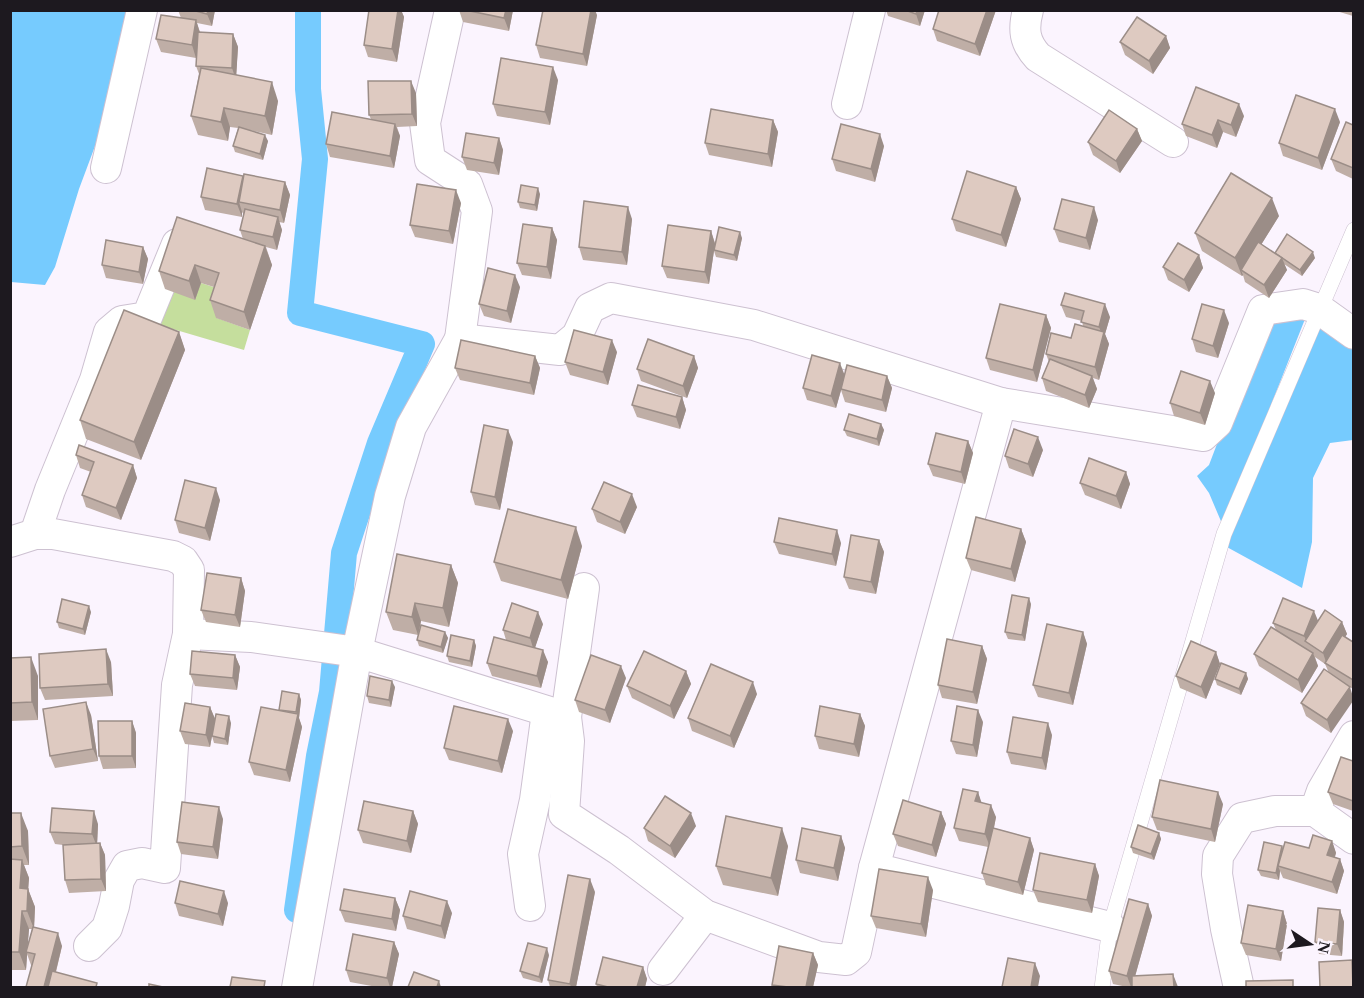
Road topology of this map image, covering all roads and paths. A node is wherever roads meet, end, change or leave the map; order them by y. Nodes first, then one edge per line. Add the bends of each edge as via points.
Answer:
1 (142, 10) edge
2 (450, 10) edge
3 (870, 10) edge
4 (1028, 10) edge
5 (847, 104) dead end
6 (1173, 142) dead end
7 (106, 168) dead end
8 (1353, 230) edge
9 (182, 231) edge
10 (1319, 309) junction
11 (1353, 334) edge
12 (459, 339) junction
13 (1001, 403) junction
14 (23, 538) edge
15 (584, 588) dead end
16 (188, 634) junction
17 (344, 650) junction
18 (557, 715) junction
19 (1353, 736) edge
20 (1315, 811) junction
21 (1353, 839) edge
22 (874, 868) junction
23 (530, 906) dead end
24 (705, 915) junction
25 (1110, 927) junction
26 (89, 946) dead end
27 (663, 970) dead end
28 (297, 987) edge
29 (1102, 987) edge
30 (1239, 987) edge

1 - 7 street
2 - 12 street via 425,123 430,160 467,184 477,211
3 - 5 street
4 - 6 street via 1025,38 1038,57
8 - 10 lane
9 - 14 street via 147,317 122,321 109,332 95,380 50,490
10 - 11 street
10 - 13 street via 1303,304 1263,310 1217,423 1203,436
10 - 25 lane via 1224,534
12 - 13 street via 560,350 577,336 590,308 611,298 754,326
12 - 17 street via 411,427
13 - 22 street
14 - 16 street via 54,534 183,561 189,570
15 - 18 street
16 - 17 street
16 - 26 street via 177,685 165,868 142,863 127,866 119,880 107,928
17 - 18 street
17 - 28 street
18 - 23 street via 523,854
18 - 24 street via 569,741 564,814 620,850
19 - 20 street
20 - 21 street
20 - 30 street via 1275,811 1242,818 1218,856 1217,874
22 - 24 street via 856,952 846,960 819,957
22 - 25 street
24 - 27 street
25 - 29 lane

